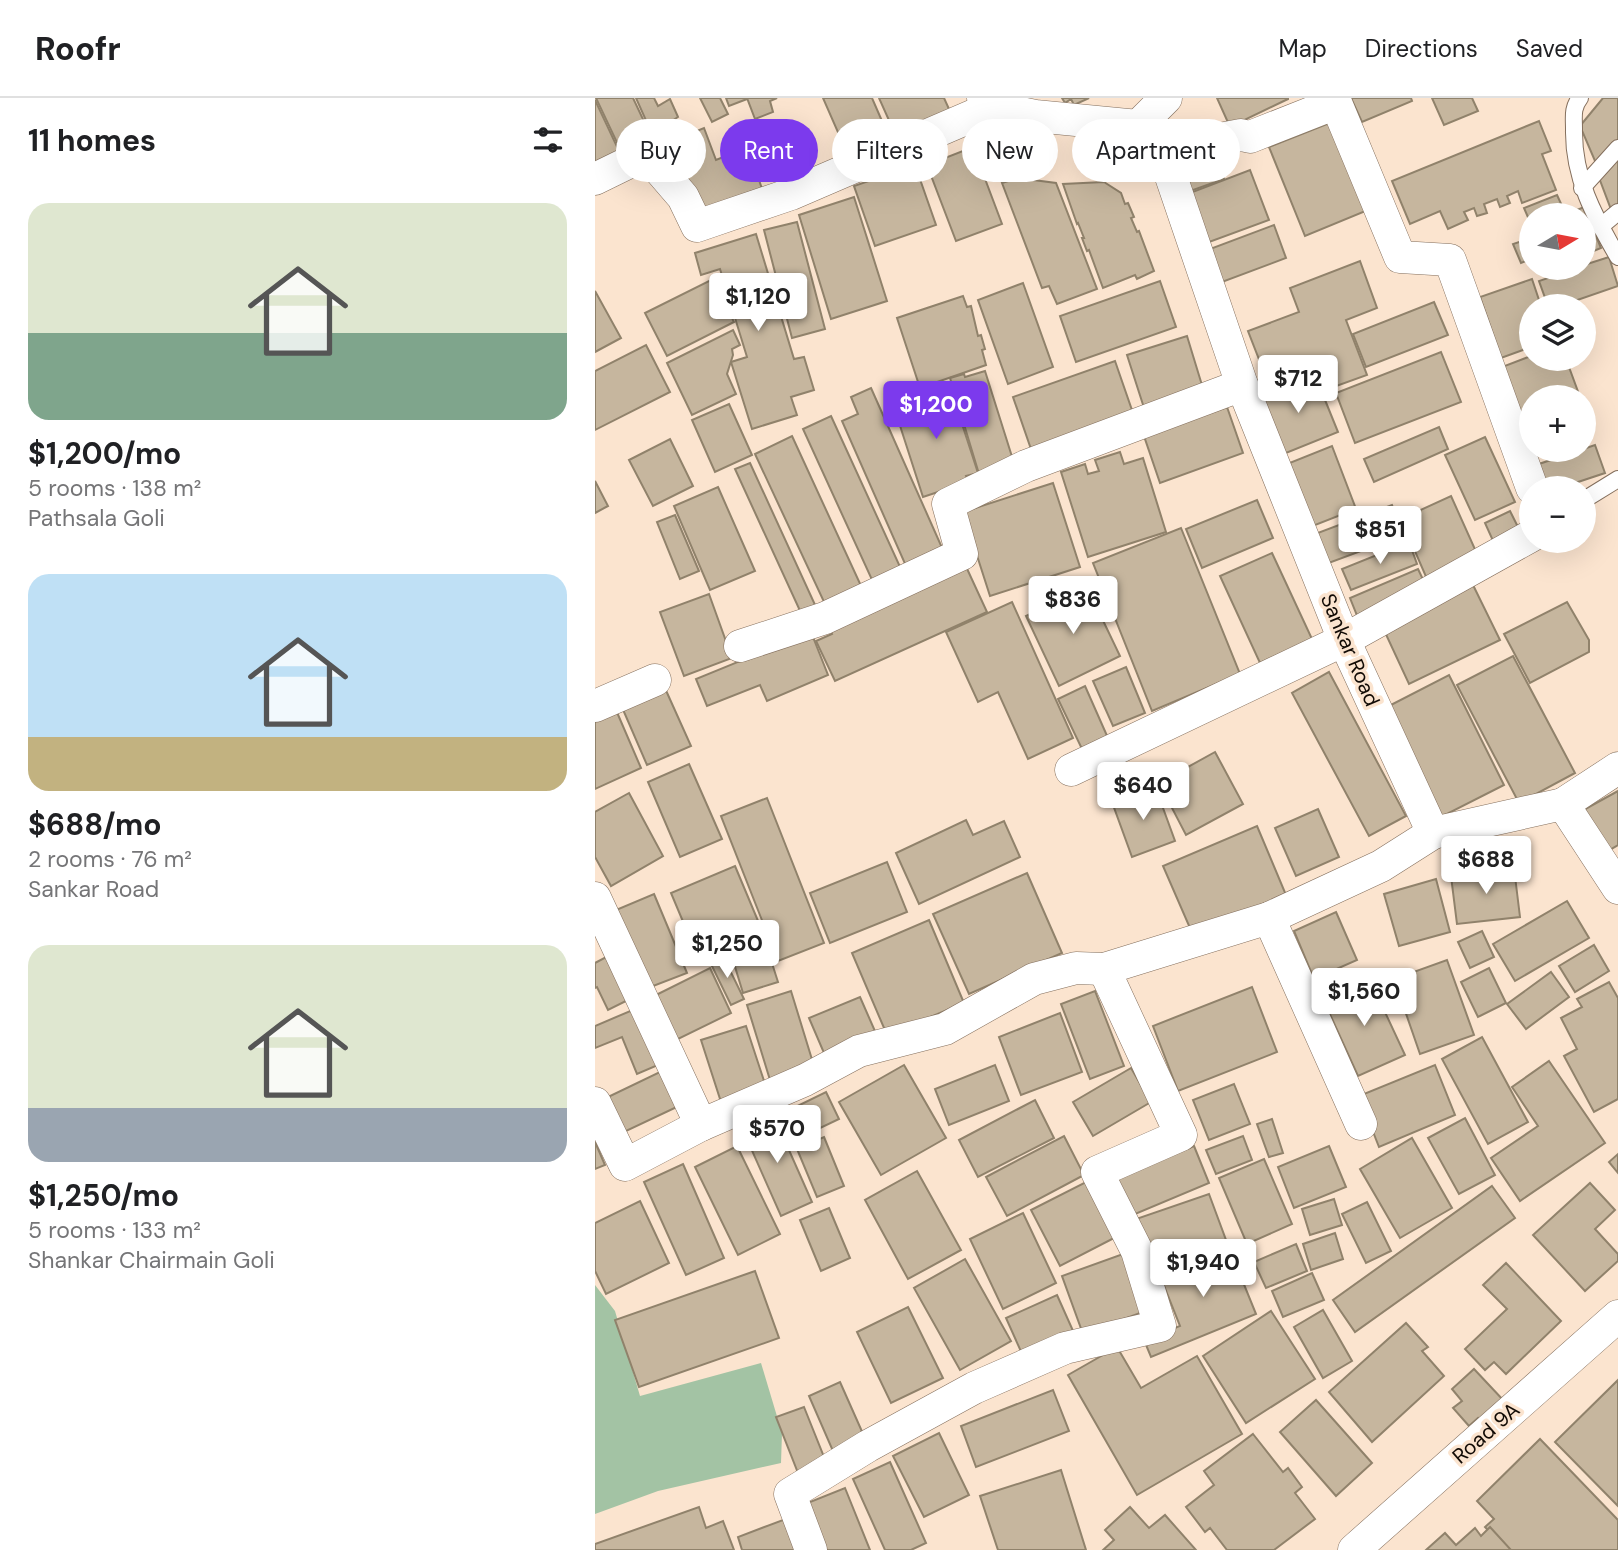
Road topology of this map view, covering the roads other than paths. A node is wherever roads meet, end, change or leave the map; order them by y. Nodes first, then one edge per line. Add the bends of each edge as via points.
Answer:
1 (1166, 98) edge
2 (1580, 98) edge
3 (988, 103) edge
4 (1145, 119) edge
5 (1072, 120) edge
6 (1240, 135) edge
7 (1618, 148) edge
8 (595, 179) edge
9 (1173, 182) edge
10 (1582, 187) junction
11 (1618, 212) edge
12 (1601, 227) junction
13 (1618, 257) edge
14 (1242, 385) junction
15 (1528, 476) edge
16 (1618, 479) edge
17 (1596, 493) edge
18 (1519, 543) edge
19 (1344, 640) junction
20 (740, 646) dead end
21 (655, 680) dead end
22 (595, 706) edge
23 (1618, 768) edge
24 (1072, 770) dead end
25 (1563, 804) junction
26 (1433, 833) junction
27 (1618, 888) edge
28 (595, 898) edge
29 (1269, 918) junction
30 (1104, 969) junction
31 (595, 1103) edge
32 (1361, 1124) dead end
33 (701, 1125) junction
34 (1618, 1316) edge
35 (811, 1550) edge
36 (1354, 1550) edge

1 - 4 street
2 - 10 lane via 1574,106 1574,139
3 - 5 street via 1035,116
3 - 8 street via 791,194 697,226 683,197 646,155
6 - 15 street via 1250,136 1336,103 1400,257 1450,260
7 - 10 lane
9 - 14 street, Sankar Road
10 - 12 lane
11 - 12 lane
12 - 13 lane
14 - 19 street, Sankar Road
14 - 20 street via 1026,466 948,504 962,554 825,618
16 - 17 lane
18 - 19 street
19 - 24 street
19 - 26 street, Sankar Road
21 - 22 street
23 - 25 street
25 - 26 street
25 - 27 street
26 - 29 street via 1381,866
28 - 33 street
29 - 30 street
29 - 32 street
30 - 33 street via 1076,968 1034,979 945,1029 859,1051
30 - 35 street via 1181,1135 1097,1172 1137,1251 1160,1326 1065,1348 974,1388 790,1494
31 - 33 street via 625,1165
34 - 36 street, Road 9A

